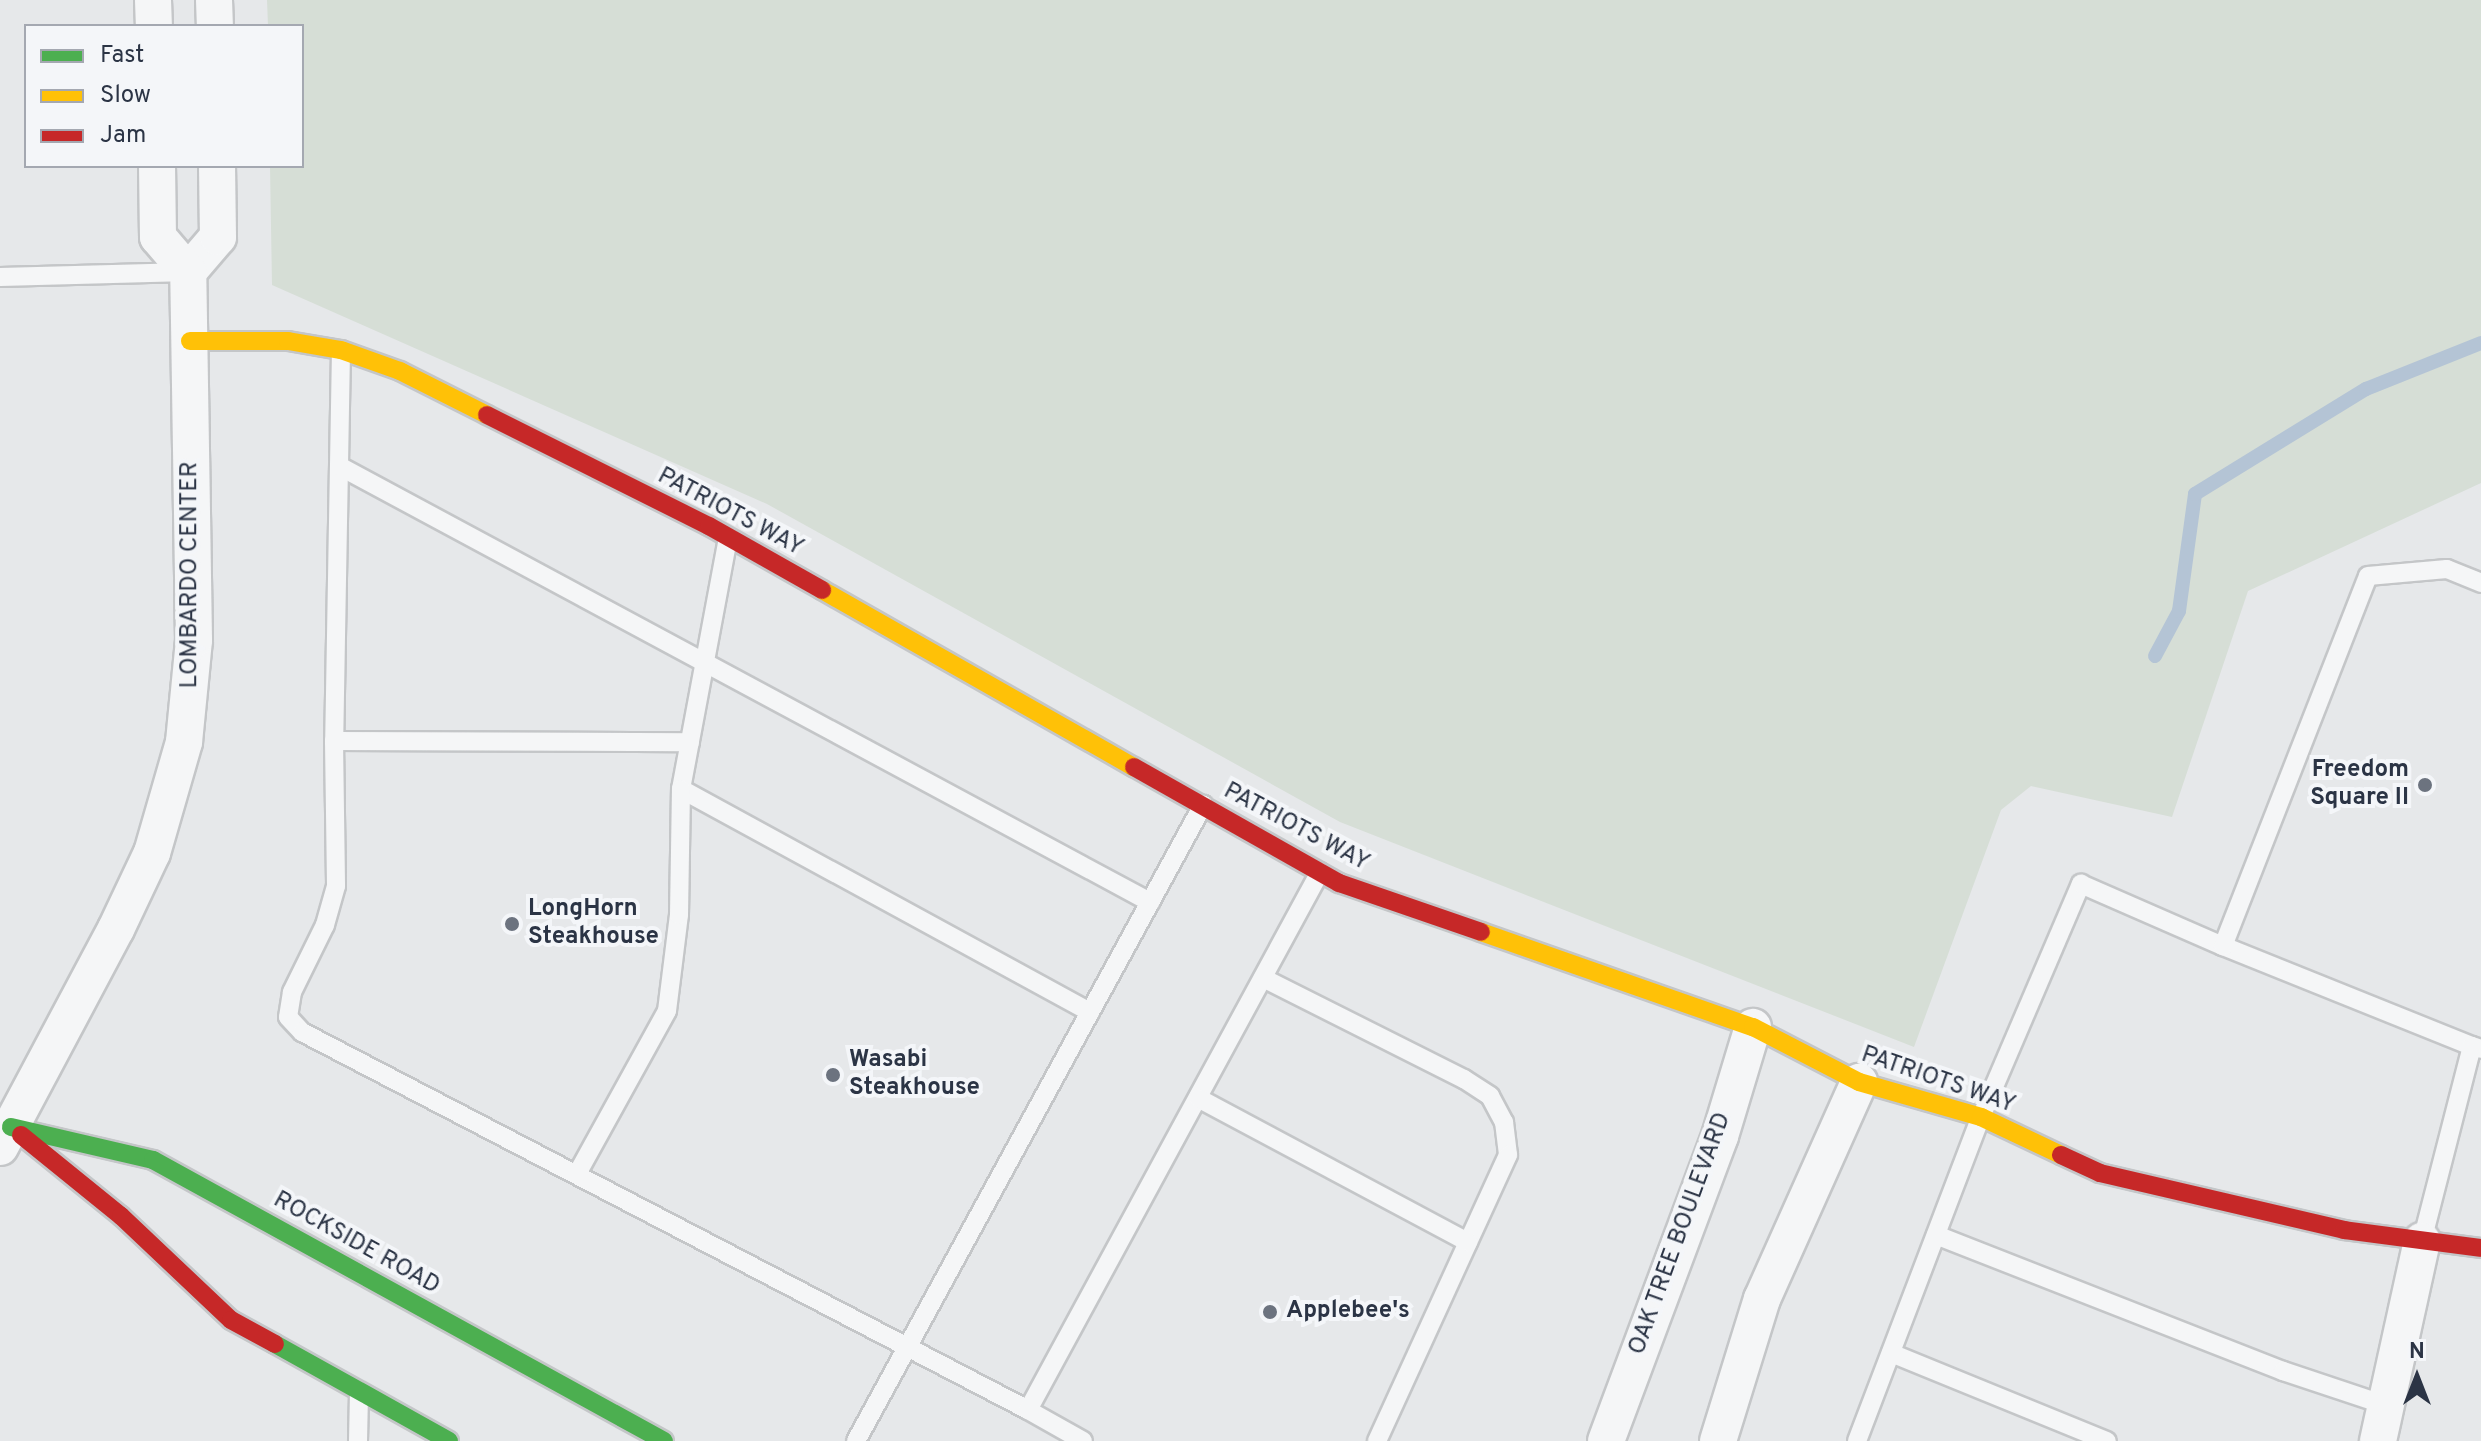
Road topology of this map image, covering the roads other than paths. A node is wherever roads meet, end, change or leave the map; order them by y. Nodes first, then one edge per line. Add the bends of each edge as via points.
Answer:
1 (153, 0) edge
2 (214, 0) edge
3 (154, 24) edge
4 (215, 24) edge
5 (157, 168) edge
6 (217, 168) edge
7 (188, 272) junction
8 (0, 277) edge
9 (190, 341) junction
10 (341, 350) junction
11 (341, 467) junction
12 (728, 536) junction
13 (2481, 583) edge
14 (704, 664) junction
15 (334, 741) junction
16 (690, 742) junction
17 (681, 789) junction
18 (1203, 805) junction
19 (1320, 872) junction
20 (1150, 902) junction
21 (2223, 946) junction
22 (1263, 978) junction
23 (1090, 1012) junction
24 (1753, 1027) junction
25 (2477, 1048) edge
26 (1859, 1082) junction
27 (1198, 1098) junction
28 (1981, 1117) junction
29 (4, 1131) edge
30 (577, 1174) junction
31 (1936, 1235) junction
32 (2422, 1241) junction
33 (1468, 1242) junction
34 (2481, 1248) edge
35 (908, 1346) junction
36 (1891, 1353) junction
37 (359, 1393) junction
38 (2385, 1405) junction
39 (1028, 1410) junction
40 (358, 1441) edge
41 (449, 1441) edge
42 (664, 1441) edge
43 (856, 1441) edge
44 (1083, 1441) edge
45 (1377, 1441) edge
46 (1606, 1441) edge
47 (1718, 1441) edge
48 (1857, 1441) edge
49 (2107, 1441) edge
50 (2378, 1441) edge

1 - 3 street
2 - 4 street
5 - 7 street via 158,237
6 - 7 street via 218,237
7 - 8 lane
7 - 9 street, LOMBARDO CENTER
9 - 10 street, PATRIOTS WAY via 288,341
9 - 29 street, LOMBARDO CENTER via 194,640 184,742 152,853
10 - 11 lane
10 - 12 street, PATRIOTS WAY via 400,371
11 - 14 lane
11 - 15 lane
12 - 14 lane
12 - 18 street, PATRIOTS WAY
13 - 21 lane via 2447,569 2368,576
14 - 16 lane
14 - 20 lane
15 - 16 lane
15 - 30 lane via 336,886 325,925 292,992 288,1017 302,1032
16 - 17 lane
17 - 23 lane
17 - 30 lane via 679,915 667,1011
18 - 19 street, PATRIOTS WAY
18 - 20 lane
19 - 22 lane
19 - 24 street, PATRIOTS WAY via 1456,927
20 - 23 lane
21 - 25 lane
21 - 28 lane via 2081,884
22 - 27 lane
22 - 33 lane via 1490,1096 1504,1122 1508,1155
23 - 35 lane
24 - 26 street, PATRIOTS WAY
24 - 46 street, OAK TREE BOULEVARD via 1720,1136
25 - 32 lane
26 - 28 street, PATRIOTS WAY
26 - 47 street via 1762,1299
27 - 33 lane
27 - 39 lane
28 - 31 lane
28 - 32 street, PATRIOTS WAY via 2100,1173 2344,1230
29 - 37 street via 121,1216 231,1320
29 - 42 street, ROCKSIDE ROAD via 153,1160
30 - 35 lane
31 - 36 lane
31 - 38 lane via 2283,1371
32 - 34 street, PATRIOTS WAY
32 - 38 street
33 - 45 lane
35 - 39 lane
35 - 43 lane
36 - 48 lane
36 - 49 lane
37 - 40 lane
37 - 41 street
38 - 50 street
39 - 44 lane

